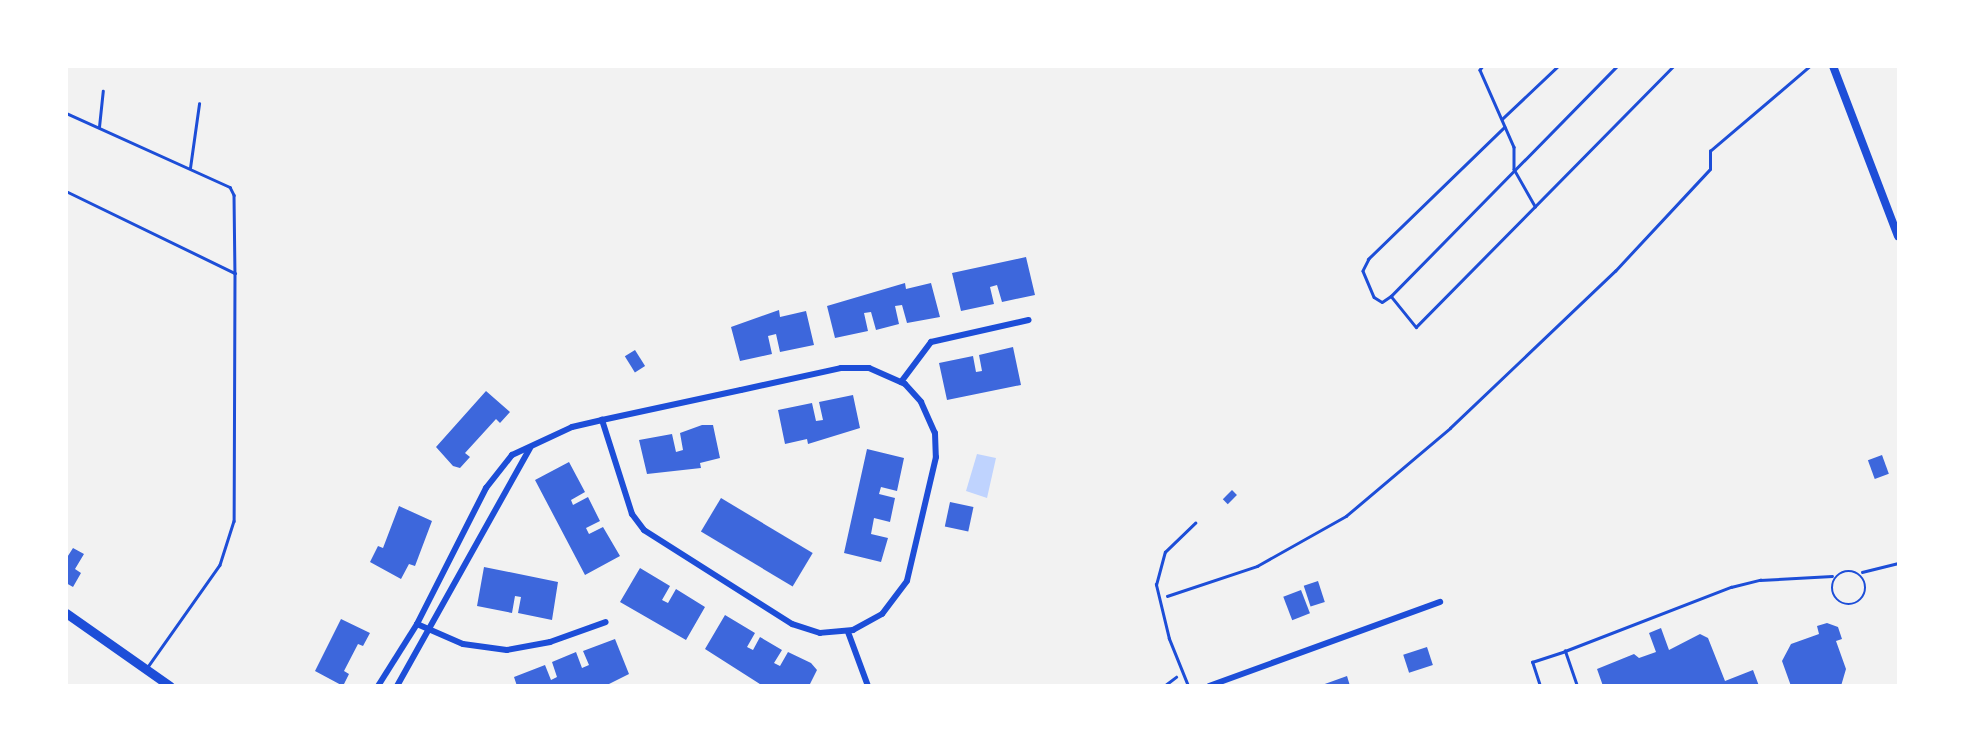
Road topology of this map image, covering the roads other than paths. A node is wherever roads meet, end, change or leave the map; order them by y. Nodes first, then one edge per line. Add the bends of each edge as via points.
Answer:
1 (1483, 66) edge
2 (1558, 66) edge
3 (1617, 66) edge
4 (1673, 66) edge
5 (1833, 66) edge
6 (103, 91) dead end
7 (199, 104) dead end
8 (66, 113) edge
9 (1502, 119) junction
10 (99, 127) junction
11 (1505, 127) junction
12 (190, 168) junction
13 (1514, 169) junction
14 (66, 191) edge
15 (1535, 206) junction
16 (1899, 236) edge
17 (235, 273) junction
18 (1391, 296) junction
19 (1029, 320) dead end
20 (901, 382) junction
21 (602, 420) junction
22 (530, 448) junction
23 (475, 509) junction
24 (488, 516) junction
25 (1195, 523) dead end
26 (1899, 563) edge
27 (1862, 572) junction
28 (1832, 576) junction
29 (1440, 602) dead end
30 (66, 613) edge
31 (606, 622) dead end
32 (417, 624) junction
33 (430, 631) junction
34 (848, 632) junction
35 (1565, 651) junction
36 (146, 669) junction
37 (170, 685) edge
38 (377, 685) edge
39 (397, 685) edge
40 (868, 685) edge
41 (1188, 685) edge
42 (1209, 685) edge
43 (1540, 685) edge
44 (1577, 685) edge

1 - 9 lane via 1480,70
2 - 9 lane
3 - 13 lane
4 - 15 lane
5 - 16 street
6 - 10 lane
7 - 12 lane
8 - 10 lane
9 - 11 lane
10 - 12 lane
11 - 13 lane via 1514,146
11 - 18 lane via 1369,259 1363,271 1367,284 1382,302
12 - 17 lane via 230,187 234,195
13 - 15 lane
13 - 18 lane
14 - 17 lane
15 - 18 lane via 1416,327
17 - 36 lane via 234,521 220,565
19 - 20 street via 931,342
20 - 21 street via 869,368 841,368
20 - 34 street via 929,415 936,457 907,581 882,614
21 - 22 street via 552,434
21 - 34 street via 632,514 658,544 792,624 820,633
22 - 23 street via 512,455 497,471
22 - 24 street
23 - 24 street
23 - 32 street
24 - 33 street
25 - 41 lane via 1165,552 1157,584 1169,639
26 - 27 lane
27 - 28 lane
27 - 28 lane via 1864,595 1849,604 1833,596
28 - 35 lane via 1760,580 1731,587
29 - 42 street
30 - 36 main road
31 - 33 street via 539,645 507,650 486,650
32 - 33 street
32 - 38 street
33 - 39 street
34 - 40 street
35 - 43 lane via 1532,662
35 - 44 lane
36 - 37 main road

